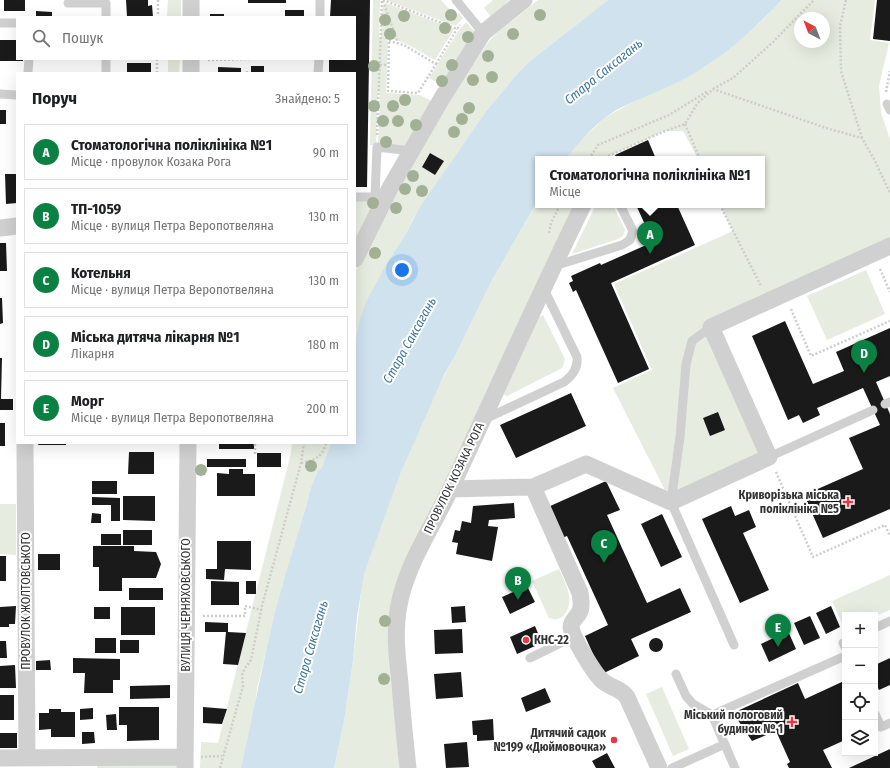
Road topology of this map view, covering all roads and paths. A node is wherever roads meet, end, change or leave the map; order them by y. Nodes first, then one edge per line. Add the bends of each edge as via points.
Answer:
1 (158, 0) edge
2 (191, 0) edge
3 (320, 0) edge
4 (383, 0) edge
5 (456, 0) edge
6 (524, 0) edge
7 (814, 0) edge
8 (846, 0) edge
9 (68, 3) dead end
10 (106, 16) edge
11 (158, 16) edge
12 (191, 16) edge
13 (320, 16) edge
14 (469, 16) junction
15 (0, 23) edge
16 (16, 23) edge
17 (457, 29) junction
18 (483, 33) junction
19 (398, 43) junction
20 (29, 60) edge
21 (106, 60) edge
22 (157, 60) edge
23 (191, 60) edge
24 (319, 60) edge
25 (436, 64) junction
26 (380, 65) junction
27 (388, 65) junction
28 (890, 71) edge
29 (28, 72) edge
30 (106, 72) edge
31 (157, 72) edge
32 (191, 72) edge
33 (318, 72) edge
34 (713, 89) junction
35 (0, 94) edge
36 (16, 95) edge
37 (889, 107) edge
38 (685, 124) junction
39 (862, 138) junction
40 (377, 147) junction
41 (411, 151) junction
42 (591, 156) edge
43 (608, 156) edge
44 (699, 156) edge
45 (890, 192) edge
46 (356, 197) edge
47 (380, 197) junction
48 (582, 208) edge
49 (621, 208) edge
50 (722, 208) edge
51 (16, 226) edge
52 (0, 228) edge
53 (890, 246) edge
54 (873, 253) junction
55 (356, 257) edge
56 (553, 267) junction
57 (543, 287) junction
58 (890, 292) edge
59 (784, 294) junction
60 (769, 301) junction
61 (890, 321) edge
62 (711, 327) junction
63 (873, 410) dead end
64 (482, 420) junction
65 (26, 444) edge
66 (188, 444) edge
67 (255, 444) edge
68 (304, 444) edge
69 (326, 444) edge
70 (255, 454) dead end
71 (769, 457) junction
72 (301, 463) junction
73 (533, 487) junction
74 (450, 489) junction
75 (671, 502) junction
76 (890, 536) edge
77 (262, 610) junction
78 (205, 616) dead end
79 (890, 621) edge
80 (878, 627) edge
81 (575, 636) junction
82 (734, 645) dead end
83 (842, 657) edge
84 (530, 658) dead end
85 (676, 674) dead end
86 (712, 715) junction
87 (878, 720) edge
88 (890, 723) edge
89 (725, 744) junction
90 (0, 758) edge
91 (27, 758) junction
92 (185, 762) edge
93 (220, 768) edge
94 (408, 768) edge
95 (659, 768) edge
96 (672, 768) edge
97 (735, 768) edge

1 - 11 path
2 - 12 street
3 - 13 lane
4 - 17 path
4 - 19 path
4 - 26 path
5 - 14 lane
6 - 18 street
7 - 34 path via 733,78
8 - 39 path via 840,26 841,71
9 - 10 lane via 106,3
14 - 17 path
14 - 18 lane
15 - 16 lane
17 - 25 path
18 - 41 street
19 - 25 path
19 - 27 path via 389,41
20 - 29 lane
21 - 30 lane
22 - 31 path
23 - 32 street
24 - 33 lane
25 - 27 path via 418,94 388,91
26 - 27 path
26 - 40 path
28 - 37 path via 886,92
34 - 38 path via 697,104
34 - 39 path
34 - 42 path via 668,115 598,146
35 - 36 lane
38 - 43 path
38 - 44 path
39 - 45 path
40 - 41 lane
40 - 47 lane
41 - 47 street
46 - 47 lane
47 - 55 street
48 - 56 street, ПРОВУЛОК КОЗАКА РОГА
49 - 56 lane via 632,231 630,240 622,245
50 - 60 path
51 - 52 street
53 - 54 street
54 - 58 path
54 - 59 street
56 - 57 street, ПРОВУЛОК КОЗАКА РОГА
57 - 64 street, ПРОВУЛОК КОЗАКА РОГА
57 - 64 lane via 577,357 578,365 572,376 564,382
59 - 60 street
59 - 61 path via 811,356
60 - 62 street
62 - 71 street
62 - 75 lane via 692,341 686,364
63 - 71 lane
64 - 74 street, ПРОВУЛОК КОЗАКА РОГА
65 - 91 street, ПРОВУЛОК ЖОЛТОВСЬКОГО
66 - 92 street, ВУЛИЦЯ ЧЕРНЯХОВСЬКОГО
67 - 70 path
68 - 72 path
69 - 72 path via 324,451 314,460
71 - 75 street
71 - 76 path via 813,557 885,525
72 - 77 path
73 - 74 street
73 - 75 street via 586,464
73 - 81 street via 580,593 580,612 572,623
74 - 94 street, ПРОВУЛОК КОЗАКА РОГА via 417,554 399,605 396,648
75 - 82 lane
77 - 78 path via 245,606 245,616
77 - 93 path via 251,660 242,675 243,686
79 - 80 lane
81 - 84 lane
81 - 95 street via 596,674 627,697
83 - 86 lane
85 - 86 lane via 686,696 693,704
86 - 89 lane
87 - 88 lane via 881,727
89 - 96 lane
89 - 97 lane
90 - 91 street
91 - 92 street

